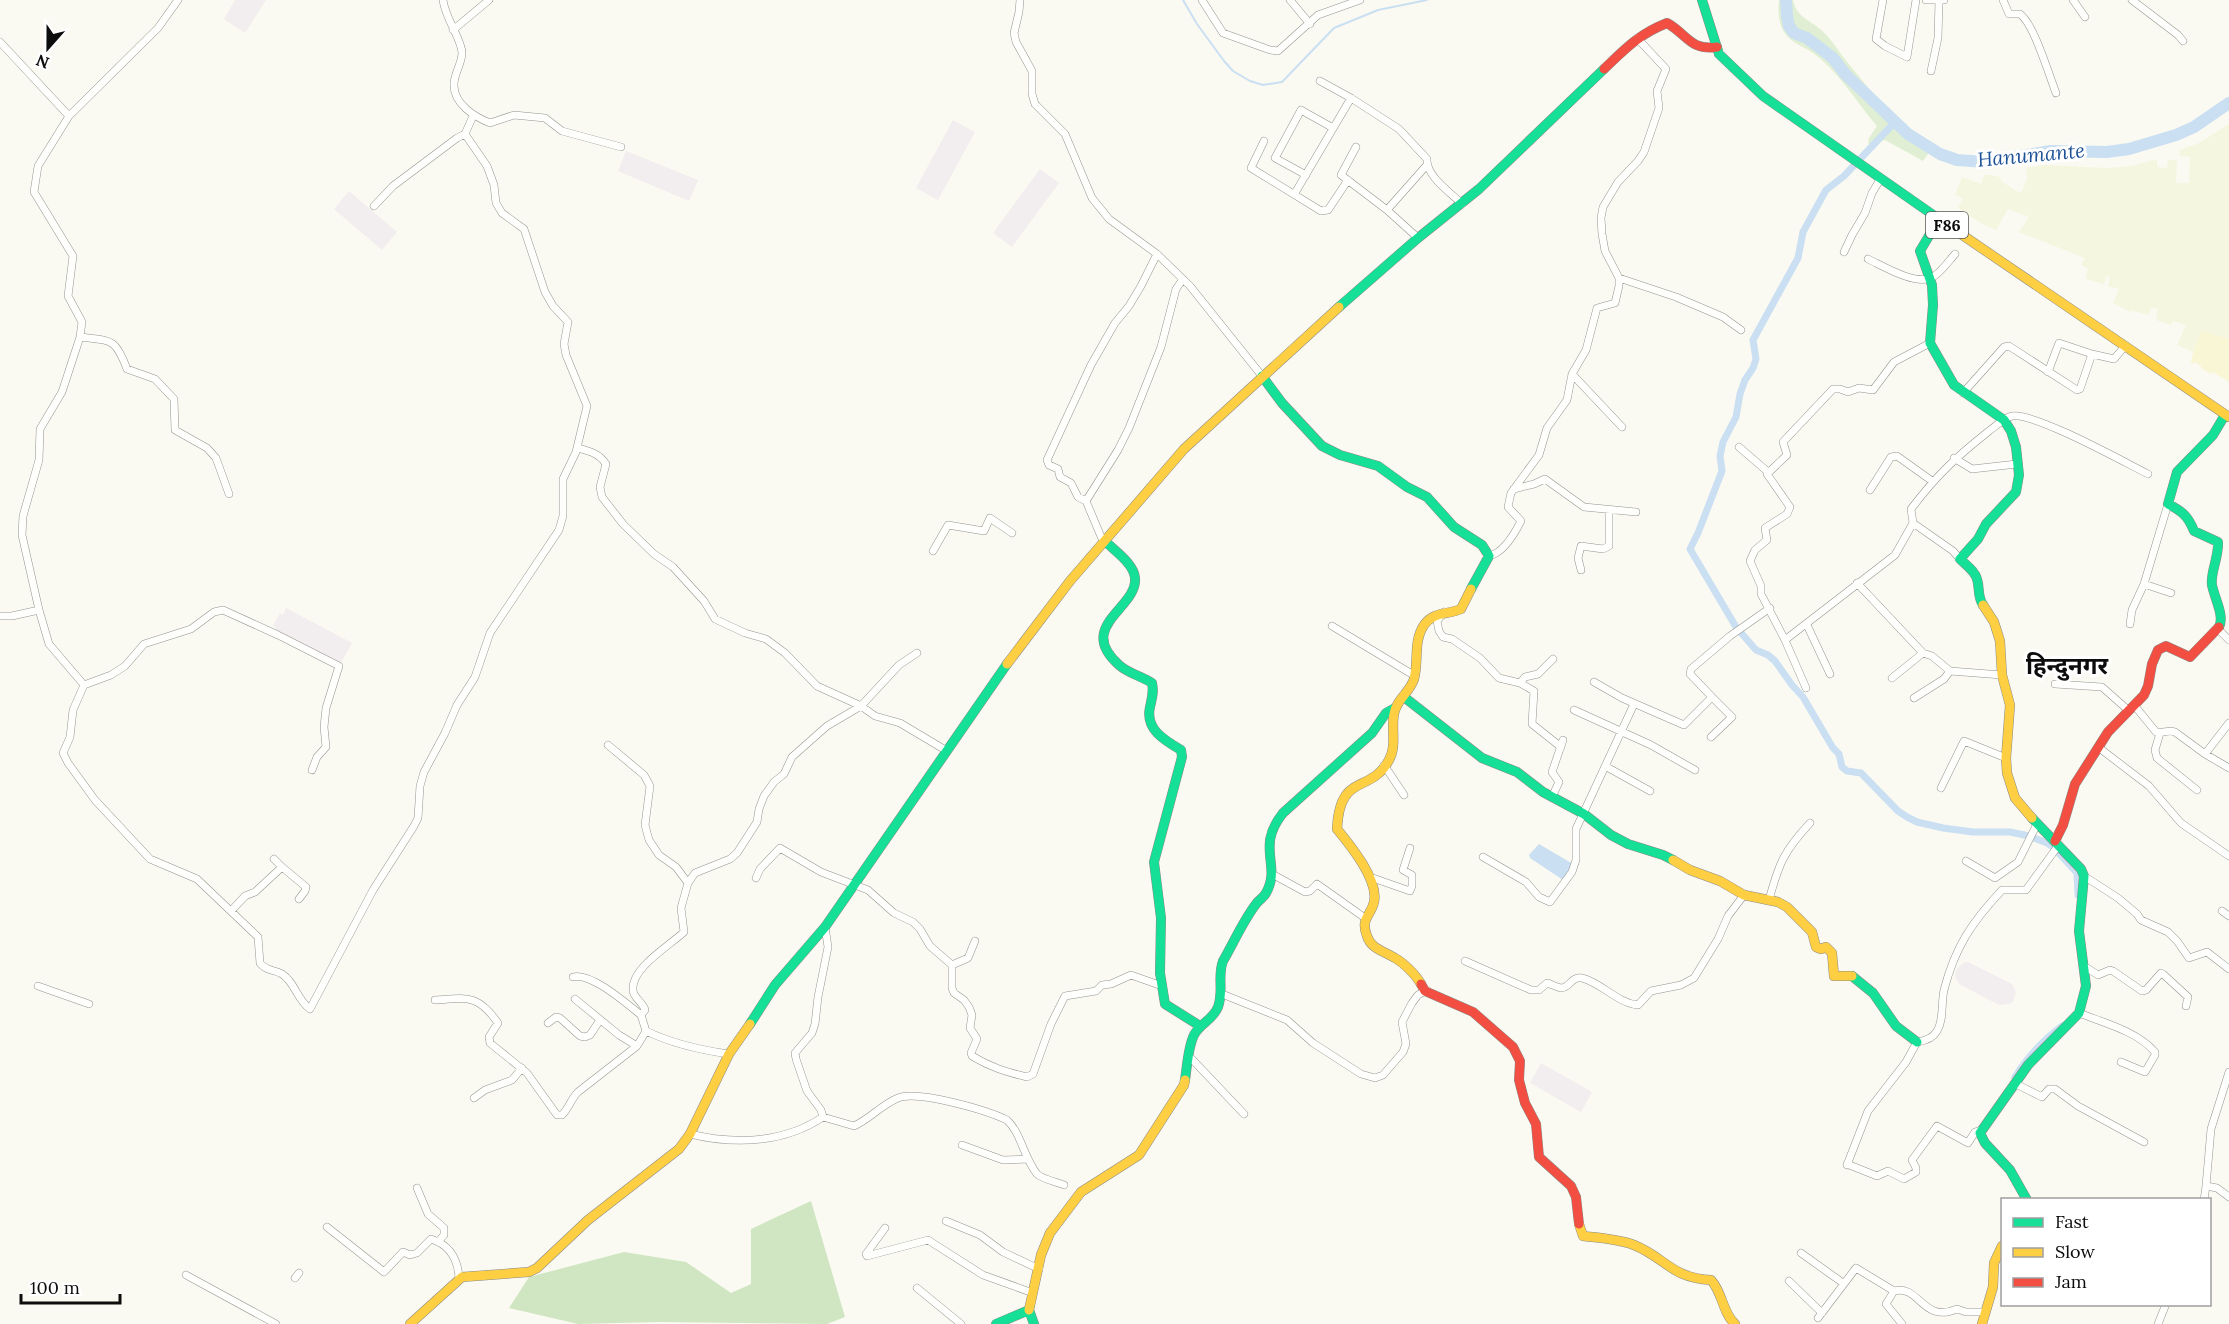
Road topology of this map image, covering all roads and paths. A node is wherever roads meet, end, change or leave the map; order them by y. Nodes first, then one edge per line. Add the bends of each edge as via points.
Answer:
1 (178, 0) edge
2 (443, 0) edge
3 (489, 0) edge
4 (1020, 0) edge
5 (1202, 0) edge
6 (1290, 0) edge
7 (1360, 0) edge
8 (1702, 0) edge
9 (1883, 0) edge
10 (1916, 0) edge
11 (1926, 0) edge
12 (2003, 0) edge
13 (2073, 0) edge
14 (2132, 0) edge
15 (1350, 1) edge
16 (1942, 1) edge
17 (2085, 17) dead end
18 (1310, 24) junction
19 (453, 30) junction
20 (1637, 38) junction
21 (2183, 41) dead end
22 (0, 42) edge
23 (1717, 47) junction
24 (1931, 71) dead end
25 (1320, 81) dead end
26 (2056, 93) dead end
27 (1351, 98) junction
28 (69, 116) junction
29 (473, 116) junction
30 (1334, 128) junction
31 (465, 134) junction
32 (1264, 141) dead end
33 (621, 147) dead end
34 (1356, 147) dead end
35 (1426, 166) junction
36 (1306, 175) junction
37 (1881, 178) junction
38 (1348, 180) junction
39 (1295, 193) junction
40 (1462, 204) junction
41 (374, 206) dead end
42 (1388, 210) junction
43 (1939, 219) junction
44 (1418, 238) junction
45 (1844, 252) dead end
46 (1157, 254) junction
47 (1955, 254) dead end
48 (1868, 259) dead end
49 (1619, 278) junction
50 (1183, 279) junction
51 (1930, 279) junction
52 (1741, 330) dead end
53 (80, 337) junction
54 (1930, 343) junction
55 (2125, 346) junction
56 (2092, 354) junction
57 (2048, 372) junction
58 (1572, 374) junction
59 (1262, 376) junction
60 (1964, 393) junction
61 (2227, 416) edge
62 (2004, 420) junction
63 (1623, 427) dead end
64 (577, 447) junction
65 (1739, 447) dead end
66 (1954, 458) junction
67 (2017, 464) junction
68 (1768, 472) junction
69 (2148, 474) dead end
70 (1932, 482) junction
71 (1514, 489) junction
72 (1870, 490) dead end
73 (229, 494) dead end
74 (1086, 501) junction
75 (2168, 504) junction
76 (1609, 510) junction
77 (1636, 512) dead end
78 (1913, 523) junction
79 (1012, 532) dead end
80 (1106, 542) junction
81 (933, 551) dead end
82 (1489, 556) junction
83 (1960, 559) junction
84 (1581, 570) dead end
85 (1857, 583) junction
86 (2144, 584) junction
87 (2171, 593) dead end
88 (1770, 608) junction
89 (39, 610) junction
90 (1444, 612) junction
91 (0, 616) edge
92 (2130, 624) dead end
93 (1807, 625) junction
94 (1332, 626) dead end
95 (2217, 628) junction
96 (1785, 640) junction
97 (2229, 640) edge
98 (918, 653) dead end
99 (1923, 653) junction
100 (1553, 659) dead end
101 (1950, 671) junction
102 (1830, 674) dead end
103 (2002, 675) junction
104 (1415, 676) junction
105 (1892, 678) dead end
106 (1594, 682) dead end
107 (1520, 683) junction
108 (2055, 684) dead end
109 (84, 685) junction
110 (1806, 688) dead end
111 (1404, 697) junction
112 (1712, 697) junction
113 (1914, 698) dead end
114 (1635, 704) junction
115 (861, 706) junction
116 (2131, 707) junction
117 (1395, 708) junction
118 (1574, 710) dead end
119 (2229, 723) edge
120 (1622, 732) junction
121 (2160, 733) junction
122 (1711, 737) dead end
123 (608, 746) dead end
124 (2098, 747) junction
125 (947, 751) junction
126 (2205, 754) junction
127 (2006, 758) junction
128 (1384, 765) junction
129 (1605, 766) junction
130 (2229, 768) edge
131 (312, 770) dead end
132 (1695, 770) dead end
133 (1941, 788) dead end
134 (2197, 790) dead end
135 (1650, 791) dead end
136 (1404, 795) dead end
137 (1552, 797) junction
138 (1584, 814) junction
139 (1810, 823) dead end
140 (2033, 832) junction
141 (2056, 847) junction
142 (1410, 848) dead end
143 (1483, 856) dead end
144 (2229, 856) edge
145 (274, 859) dead end
146 (1966, 861) dead end
147 (282, 867) junction
148 (1272, 874) junction
149 (2084, 876) junction
150 (1370, 877) junction
151 (756, 878) dead end
152 (688, 883) junction
153 (852, 886) junction
154 (1744, 895) junction
155 (299, 899) dead end
156 (1769, 900) junction
157 (231, 911) junction
158 (1365, 918) junction
159 (825, 927) junction
160 (975, 941) dead end
161 (1465, 961) dead end
162 (952, 965) junction
163 (2084, 966) junction
164 (2229, 969) edge
165 (573, 977) dead end
166 (38, 986) dead end
167 (1162, 986) junction
168 (1425, 991) junction
169 (1222, 994) junction
170 (575, 999) dead end
171 (435, 1000) dead end
172 (89, 1004) dead end
173 (2186, 1006) dead end
174 (2079, 1013) junction
175 (641, 1016) junction
176 (600, 1020) junction
177 (548, 1023) dead end
178 (1200, 1026) junction
179 (646, 1031) junction
180 (1917, 1042) junction
181 (638, 1046) junction
182 (729, 1054) junction
183 (1189, 1056) junction
184 (2121, 1062) dead end
185 (522, 1068) junction
186 (2229, 1072) edge
187 (2016, 1084) junction
188 (474, 1098) dead end
189 (1244, 1114) dead end
190 (823, 1117) junction
191 (1981, 1130) junction
192 (690, 1134) junction
193 (2144, 1142) dead end
194 (962, 1145) dead end
195 (1028, 1159) junction
196 (1064, 1185) dead end
197 (2206, 1186) junction
198 (417, 1188) dead end
199 (2229, 1197) edge
200 (2027, 1198) edge
201 (2204, 1198) edge
202 (945, 1221) dead end
203 (327, 1227) dead end
204 (885, 1228) dead end
205 (438, 1242) junction
206 (2001, 1247) edge
207 (1801, 1253) dead end
208 (1039, 1269) junction
209 (186, 1275) dead end
210 (459, 1278) junction
211 (1789, 1281) dead end
212 (1843, 1283) junction
213 (917, 1288) dead end
214 (1894, 1291) junction
215 (1033, 1293) junction
216 (2166, 1306) edge
217 (1029, 1310) junction
218 (1982, 1312) junction
219 (276, 1324) edge
220 (410, 1324) edge
221 (961, 1324) edge
222 (996, 1324) edge
223 (1034, 1324) edge
224 (1735, 1324) edge
225 (1902, 1324) edge
226 (1982, 1324) edge
227 (2158, 1324) edge

1 - 28 street via 158,28
2 - 19 street
3 - 19 street
4 - 46 street via 1014,33 1032,71 1035,104 1065,134 1092,198 1109,219
5 - 18 street via 1223,33 1270,50 1278,51
6 - 18 street
7 - 15 street
8 - 23 main road, F86
9 - 10 street via 1876,39 1906,57
11 - 16 street
12 - 26 street via 2009,14 2025,18
13 - 17 street
14 - 21 street
15 - 18 street via 1318,15
16 - 24 street
19 - 29 street via 462,52 453,85 458,100
20 - 23 main road via 1667,23 1696,47
20 - 40 main road
20 - 49 street via 1666,69 1658,92 1659,108 1644,152 1603,207 1605,251
22 - 28 street
23 - 37 main road, F86 via 1723,59 1763,96
25 - 27 street
27 - 30 street
27 - 35 street via 1399,129 1427,159
28 - 53 street via 39,166 34,192 73,256 68,296 82,322
29 - 31 street
29 - 33 street via 490,123 514,115 545,118 562,131
30 - 36 street
30 - 36 street via 1301,110 1275,158
31 - 41 street via 393,186
31 - 64 street via 487,166 502,213 524,229 545,292 568,322 566,355 587,406
32 - 39 street via 1251,168
34 - 38 street via 1341,175
35 - 40 street
35 - 42 street
36 - 39 street
37 - 43 main road, F86
37 - 45 street
38 - 39 street via 1325,211
38 - 42 street
40 - 44 main road
42 - 44 street
43 - 51 main road via 1920,250
43 - 55 main road, F86
44 - 59 main road
46 - 50 street
46 - 74 street via 1091,365 1047,460 1071,483 1078,497
47 - 51 street
48 - 51 street via 1909,278
49 - 52 street via 1723,317
49 - 58 street via 1616,303 1597,308 1586,350
50 - 59 street
50 - 74 street via 1176,289 1161,347 1129,428
51 - 54 main road
53 - 73 street via 110,341 120,350 127,369 155,379 174,399 175,430 207,448 216,458
53 - 89 street via 62,392 40,429 39,460 23,516 24,548
54 - 60 main road via 1948,377
54 - 68 street via 1894,362 1873,390 1833,389 1783,442 1787,455
55 - 56 street via 2114,359
55 - 61 main road, F86
56 - 57 street via 2059,343
56 - 57 street via 2080,389
57 - 60 street via 2009,346 2004,347
58 - 63 street
58 - 71 street via 1564,406 1547,428 1539,455
59 - 80 main road via 1184,449
59 - 82 main road via 1322,446 1378,466 1427,497 1454,527 1482,545
60 - 62 main road
61 - 75 main road via 2177,472
62 - 66 street
62 - 67 main road via 2016,447
62 - 69 street via 2013,416 2044,422
64 - 115 street via 595,452 603,459 606,464 600,487 602,497 623,524 674,567 715,619 766,639 817,687
64 - 157 street via 563,479 559,530 490,633 475,677 424,772 418,818 373,890 310,1009 284,975 263,967 258,937
65 - 68 street
66 - 67 street via 1972,469
66 - 70 street
67 - 83 main road via 2016,492
68 - 88 street via 1790,507 1787,514 1765,528 1767,540 1755,550 1750,561
70 - 72 street via 1894,456
70 - 78 street via 1911,509
71 - 76 street via 1545,479 1584,507
71 - 82 street via 1508,507 1521,520 1506,543
74 - 80 street
75 - 86 street
75 - 95 main road via 2189,518 2194,531 2218,542 2219,554 2211,582 2221,619
76 - 77 street
76 - 84 street via 1609,546 1581,546
78 - 83 street
78 - 85 street via 1895,555
79 - 81 street via 990,518 984,531 948,525
80 - 125 main road via 1062,591
80 - 167 main road via 1135,575 1131,591 1105,629 1107,649 1123,669 1152,683 1150,723 1163,740 1181,750 1182,757 1154,862 1159,890
82 - 90 main road via 1461,609
83 - 103 main road via 1978,581 1979,599 1997,628
85 - 93 street
85 - 99 street
86 - 87 street
86 - 92 street
88 - 96 street
88 - 112 street via 1691,669 1690,674
89 - 91 street
89 - 109 street via 49,644
90 - 104 main road via 1432,616 1421,631
90 - 107 street via 1437,621 1443,637 1480,658 1499,678
93 - 96 street
93 - 102 street
94 - 104 street
95 - 97 street
95 - 116 main road via 2190,657 2161,647 2152,664 2148,686
96 - 110 street
98 - 115 street via 899,665
99 - 101 street
99 - 105 street
100 - 107 street via 1538,674 1525,677
101 - 103 street
101 - 113 street
103 - 127 main road via 2010,705
104 - 111 main road
106 - 114 street
107 - 137 street via 1534,691 1534,727 1562,743 1552,771 1559,782
108 - 116 street via 2102,687
109 - 131 street via 125,666 144,644 190,629 223,610 339,666 326,708 326,747
109 - 157 street via 73,710 70,737 63,753 68,763 95,800 150,859 197,879
111 - 117 main road
111 - 137 main road via 1482,758 1517,772
112 - 114 street via 1684,725
112 - 122 street via 1732,717
114 - 120 street
115 - 125 street via 875,716 900,723
115 - 152 street via 827,726 792,757 784,774 764,796 757,822 737,853 695,873
116 - 121 street
116 - 124 main road
117 - 128 main road via 1393,745
117 - 148 main road via 1274,824 1268,846
118 - 120 street
119 - 126 street
120 - 129 street
120 - 132 street
121 - 126 street via 2175,732
121 - 134 street via 2157,758
123 - 152 street via 644,775 650,786 645,825 649,840
124 - 141 main road via 2075,784
124 - 144 street via 2149,786 2181,823
125 - 153 main road
126 - 130 street
127 - 133 street via 1964,741
127 - 140 main road via 2015,798
128 - 136 street
128 - 150 main road via 1346,792 1337,824
129 - 135 street
129 - 138 street
137 - 138 main road
138 - 143 street via 1576,829 1575,866 1550,902
138 - 154 main road via 1628,844 1663,855
139 - 156 street via 1791,843 1779,865
140 - 141 main road
140 - 146 street via 2018,862 1995,878
141 - 149 main road
141 - 180 street via 2026,890 2002,890 1965,933 1944,991 1941,1024 1936,1034
142 - 150 street via 1403,870 1412,875 1410,891
145 - 147 street
147 - 155 street via 306,887
147 - 157 street
148 - 158 street via 1305,892 1317,884
148 - 169 main road via 1266,893 1223,961
149 - 163 main road via 2079,931
149 - 164 street via 2118,898 2141,920 2168,932 2189,958 2207,952
150 - 158 main road via 1375,896
151 - 153 street via 780,848
152 - 175 street via 681,908 684,932 642,967 632,989 643,1003 645,1010
153 - 159 main road
153 - 162 street via 868,890 894,913 913,922 930,946
154 - 156 main road
154 - 161 street via 1694,978 1651,991 1638,1005 1577,978 1566,987 1547,983 1539,990 1531,990
156 - 180 main road via 1787,907 1805,923 1816,947 1831,950 1834,976 1851,975 1858,980 1880,1002 1892,1023
158 - 168 main road via 1367,938 1375,948 1396,958
159 - 182 main road via 775,985
159 - 190 street via 828,947 816,1024 795,1053 807,1091
160 - 162 street via 968,958
162 - 167 street via 952,988 972,1015 970,1028 977,1039 972,1056 992,1068 1027,1077 1033,1074 1065,996 1096,991 1131,975
163 - 173 street via 2098,975 2113,971 2142,991 2163,974 2188,997
163 - 174 main road via 2086,986
165 - 175 street via 598,983
166 - 172 street
167 - 178 main road via 1169,1008
168 - 169 street via 1404,1017 1403,1052 1383,1075 1375,1078 1361,1074 1313,1043 1287,1020
168 - 224 main road via 1473,1012 1513,1047 1520,1061 1519,1080 1525,1103 1536,1124 1539,1157 1571,1186 1583,1236 1637,1246 1682,1275 1711,1280 1728,1318
169 - 178 main road via 1213,1017
170 - 176 street
171 - 185 street via 464,998 487,1007 498,1023 489,1037 490,1043
174 - 184 street via 2106,1022 2155,1052 2145,1072
174 - 187 main road via 2028,1065
175 - 179 street
176 - 177 street via 585,1037 561,1018
176 - 181 street
178 - 183 main road via 1193,1036
179 - 181 street
179 - 182 street via 690,1048
180 - 191 street via 1868,1112 1847,1165 1875,1176 1888,1171 1904,1179 1916,1172 1912,1160 1937,1126 1968,1143
181 - 185 street via 578,1092 562,1115 557,1115
182 - 192 main road
183 - 189 street
183 - 208 main road via 1184,1085 1139,1155 1081,1192 1050,1233
185 - 188 street via 512,1080
186 - 197 street via 2211,1129
187 - 191 main road
187 - 193 street via 2042,1097 2049,1089 2055,1089
190 - 192 street via 809,1126 770,1138 742,1141
190 - 195 street via 854,1126 901,1097 949,1102 1007,1120
191 - 200 main road via 1982,1142 2003,1161
192 - 210 main road via 679,1149 588,1220 537,1268
194 - 195 street via 1003,1160
195 - 196 street via 1038,1174
197 - 199 street
197 - 201 street
198 - 205 street via 429,1214 444,1228
202 - 208 street via 980,1235 1003,1252
203 - 205 street via 384,1272 403,1252 410,1256 431,1239
204 - 215 street via 867,1256 928,1240 983,1275
205 - 210 street via 458,1264
206 - 218 main road via 1993,1260 1993,1289
207 - 212 street
208 - 215 main road
209 - 219 street
210 - 220 main road
211 - 212 street via 1820,1316
212 - 214 street via 1856,1268
213 - 221 street
214 - 218 street via 1907,1292 1935,1316 1957,1309
214 - 225 street via 1886,1304
215 - 217 main road
216 - 227 street
217 - 222 main road
217 - 223 main road
218 - 226 main road

